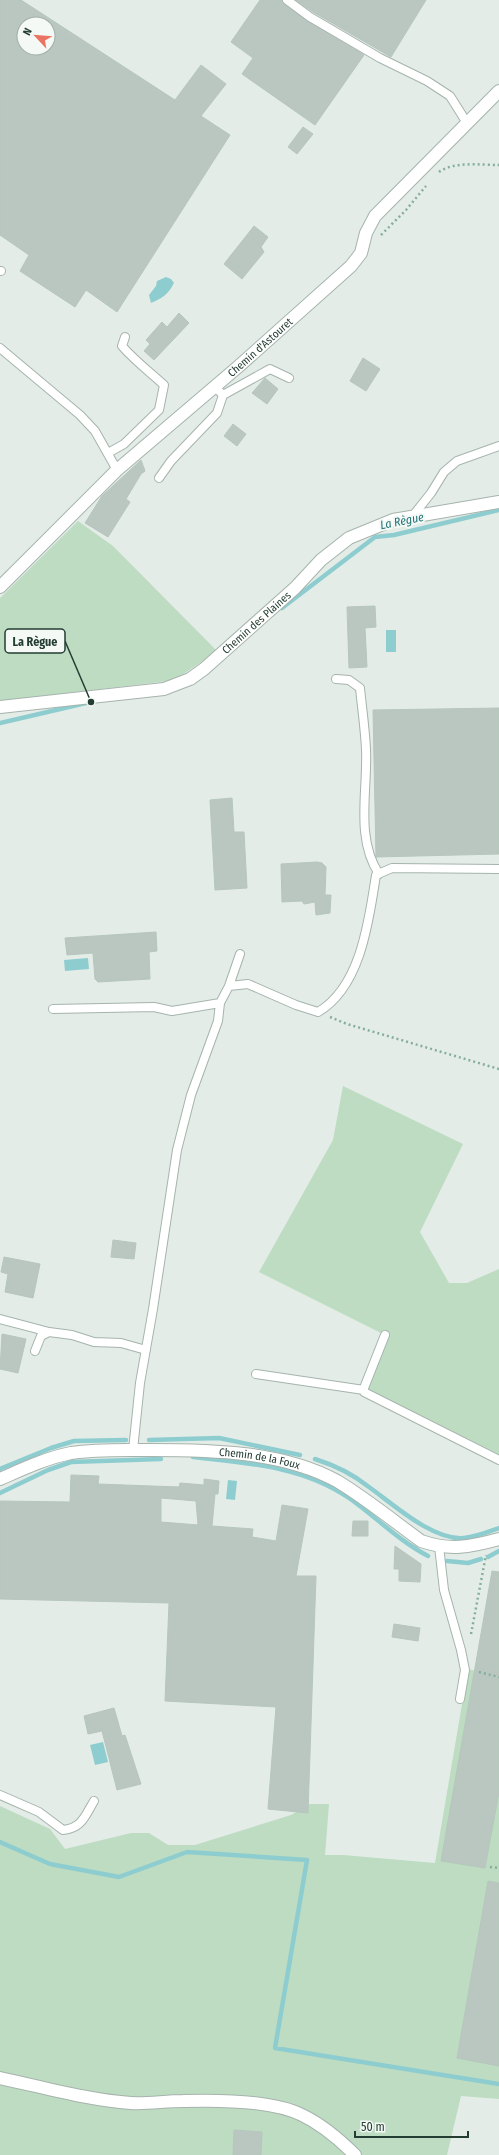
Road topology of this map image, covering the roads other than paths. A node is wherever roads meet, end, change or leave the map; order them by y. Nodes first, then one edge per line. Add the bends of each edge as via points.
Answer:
1 (287, 0) edge
2 (499, 91) edge
3 (467, 123) junction
4 (125, 337) dead end
5 (0, 348) edge
6 (289, 378) dead end
7 (219, 391) junction
8 (499, 446) edge
9 (108, 453) junction
10 (117, 470) junction
11 (159, 478) dead end
12 (499, 502) edge
13 (412, 517) junction
14 (0, 587) edge
15 (336, 679) dead end
16 (0, 706) edge
17 (499, 869) edge
18 (379, 874) junction
19 (240, 954) dead end
20 (229, 986) junction
21 (220, 1003) junction
22 (53, 1009) dead end
23 (0, 1319) edge
24 (49, 1332) junction
25 (385, 1335) dead end
26 (146, 1350) junction
27 (34, 1351) dead end
28 (256, 1374) dead end
29 (364, 1390) junction
30 (133, 1450) junction
31 (499, 1460) edge
32 (0, 1479) edge
33 (499, 1539) edge
34 (439, 1546) junction
35 (460, 1699) dead end
36 (0, 1794) edge
37 (94, 1801) dead end
38 (0, 2078) edge
39 (355, 2155) edge

1 - 3 lane via 374,54 427,81 450,96
2 - 3 street, Chemin d'Astouret
3 - 7 street, Chemin d'Astouret via 375,216 366,232 361,253 351,266
4 - 9 lane via 122,346 135,361 164,385 159,410 124,444
5 - 9 lane via 96,431
6 - 7 lane via 270,369
7 - 10 street, Chemin d'Astouret
7 - 11 lane via 217,414 171,461
8 - 13 lane via 457,461 444,472
9 - 10 lane
10 - 14 street, Chemin d'Astouret
12 - 13 street, Chemin des Plaines
13 - 16 street, Chemin des Plaines via 393,520 349,538 321,560 295,588 190,679 164,689
15 - 18 lane via 350,680 360,688 366,749 365,840 371,861
17 - 18 lane via 392,868
18 - 20 lane via 376,875 367,931 347,982 330,1005 318,1012 296,1006 248,984
19 - 20 lane
20 - 21 lane
21 - 22 lane via 172,1011 154,1007
21 - 26 lane via 218,1021 191,1095 177,1150
23 - 24 lane
24 - 26 lane via 72,1335 94,1342 121,1343
24 - 27 lane via 41,1336
25 - 29 lane
26 - 30 lane
28 - 29 lane
29 - 31 lane via 371,1396
30 - 32 street, Chemin de la Foux via 72,1453 47,1459
30 - 34 street, Chemin de la Foux via 221,1451 296,1465 336,1481 421,1541
33 - 34 street, Chemin de la Foux via 456,1548
34 - 35 lane via 444,1590 465,1670
36 - 37 lane via 39,1812 63,1830 75,1829 84,1820
38 - 39 street via 131,2103 220,2100 275,2107 301,2114 318,2124

